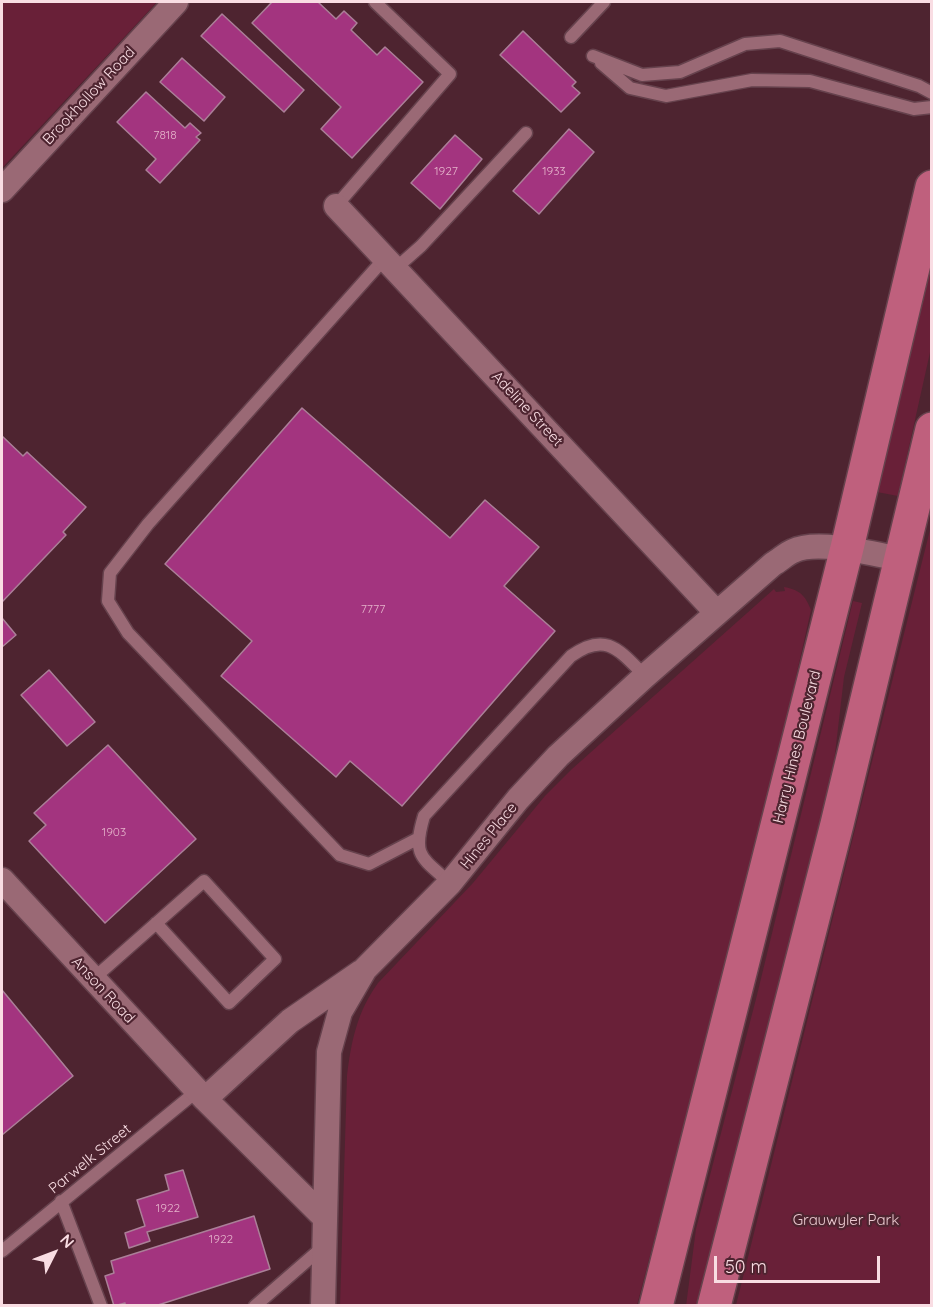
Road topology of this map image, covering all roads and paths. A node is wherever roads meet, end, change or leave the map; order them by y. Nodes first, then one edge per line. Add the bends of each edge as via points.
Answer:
1 (176, 2) edge
2 (375, 2) edge
3 (604, 2) edge
4 (571, 37) dead end
5 (932, 93) edge
6 (932, 107) edge
7 (526, 133) dead end
8 (932, 187) edge
9 (2, 190) edge
10 (336, 206) joint
11 (390, 263) junction
12 (932, 429) edge
13 (846, 548) junction
14 (900, 559) junction
15 (717, 613) junction
16 (645, 676) junction
17 (417, 839) junction
18 (2, 880) edge
19 (450, 883) junction
20 (156, 923) junction
21 (365, 969) junction
22 (93, 979) junction
23 (201, 1095) junction
24 (61, 1201) junction
25 (325, 1218) junction
26 (325, 1246) junction
27 (2, 1251) edge
28 (101, 1305) edge
29 (255, 1305) edge
30 (323, 1305) edge
31 (656, 1305) edge
32 (714, 1305) edge

1 - 9 street, Brookhollow Road
2 - 10 lane via 450,74
3 - 4 lane
5 - 6 lane via 780,41 745,44 680,72 651,75 593,56 630,88 666,96 752,80 810,81 914,109
7 - 11 lane via 422,246
8 - 13 main road, Harry Hines Boulevard
10 - 11 street, Adeline Street
11 - 15 street, Adeline Street
11 - 17 lane via 148,524 110,573 108,601 128,633 340,855 369,864
12 - 14 main road
13 - 14 street, Hines Place
13 - 15 street, Hines Place via 794,550
13 - 31 main road, Harry Hines Boulevard
14 - 32 main road
15 - 16 street, Hines Place
16 - 17 lane via 623,654 602,643 587,645 571,656 424,816
16 - 19 street, Hines Place via 558,756
17 - 19 lane via 421,857
18 - 22 street, Anson Road
19 - 21 street, Hines Place
20 - 20 lane via 204,881 275,959 229,1003
20 - 22 lane
21 - 23 street via 290,1022
21 - 25 street, Hines Place via 340,1012 329,1052
22 - 23 street, Anson Road
23 - 24 lane, Parwelk Street
23 - 25 street, Anson Road
24 - 27 lane, Parwelk Street
24 - 28 lane
25 - 26 street, Hines Place
26 - 29 lane
26 - 30 street, Hines Place

